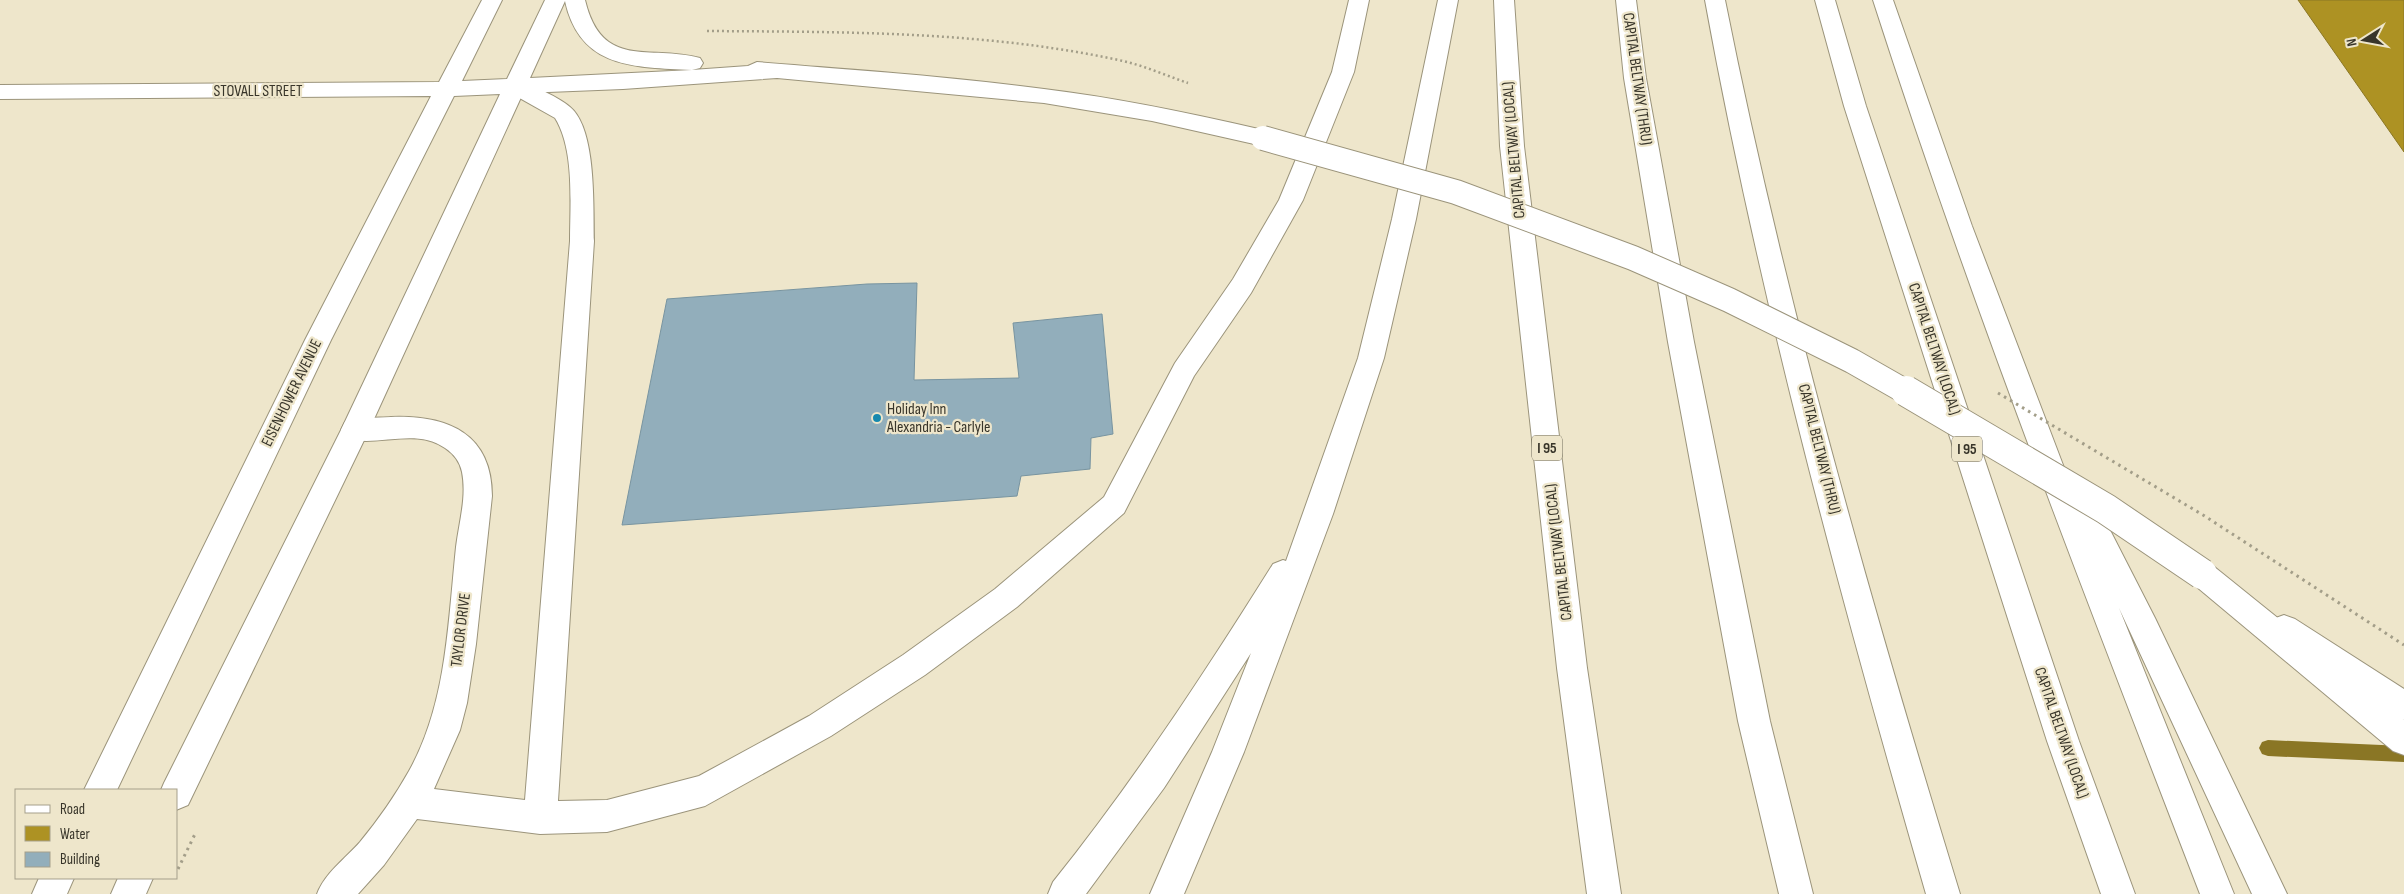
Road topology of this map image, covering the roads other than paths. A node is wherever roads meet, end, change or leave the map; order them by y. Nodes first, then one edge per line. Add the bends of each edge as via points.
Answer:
1 (492, 0) edge
2 (555, 0) edge
3 (575, 0) edge
4 (1359, 0) edge
5 (1448, 0) edge
6 (1504, 0) edge
7 (1626, 0) edge
8 (1715, 0) edge
9 (1825, 0) edge
10 (1883, 0) edge
11 (776, 71) junction
12 (515, 86) junction
13 (446, 89) junction
14 (0, 92) edge
15 (2002, 344) junction
16 (355, 430) junction
17 (1319, 514) junction
18 (2202, 574) junction
19 (2404, 706) edge
20 (2404, 740) edge
21 (100, 789) edge
22 (178, 790) edge
23 (410, 802) junction
24 (540, 818) junction
25 (56, 879) edge
26 (136, 879) edge
27 (49, 894) edge
28 (128, 894) edge
29 (334, 894) edge
30 (1064, 894) edge
31 (1167, 894) edge
32 (1604, 894) edge
33 (1796, 894) edge
34 (1943, 894) edge
35 (2118, 894) edge
36 (2217, 894) edge
37 (2270, 894) edge

1 - 13 main road, EISENHOWER AVENUE
2 - 12 main road
3 - 11 main road via 580,21 590,37 609,51 642,59
4 - 24 main road via 1343,72 1291,200 1242,286 1184,370 1114,505 1006,598 914,665 820,726 705,790 607,816
5 - 17 main road via 1404,219 1371,358
6 - 32 main road, CAPITAL BELTWAY (LOCAL) / I 95 via 1512,146 1572,668
7 - 33 main road, CAPITAL BELTWAY (THRU) via 1635,78 1680,342 1754,720
8 - 34 main road, CAPITAL BELTWAY (THRU) via 1753,188 1823,468
9 - 35 main road, CAPITAL BELTWAY (LOCAL) / I 95 via 1854,106 2063,741
10 - 15 main road via 1913,95
11 - 12 main road, STOVALL STREET
11 - 18 main road, bridge via 994,90 1180,118 1456,192 1633,258 1729,300 1852,361 2106,509
12 - 13 main road, STOVALL STREET
12 - 16 main road
12 - 24 main road via 563,113 569,120 580,167 582,241
13 - 14 main road, STOVALL STREET via 385,92
13 - 21 main road, EISENHOWER AVENUE via 318,340
15 - 36 main road
15 - 37 main road via 2144,628
16 - 22 main road
16 - 23 main road, TAYLOR DRIVE via 416,429 444,434 466,450 474,461 477,474 461,643 451,705 435,752
17 - 30 main road via 1206,701 1113,835
17 - 31 main road via 1228,752
18 - 19 main road
18 - 20 main road
23 - 24 main road
23 - 29 main road, TAYLOR DRIVE
25 - 27 main road
26 - 28 main road

